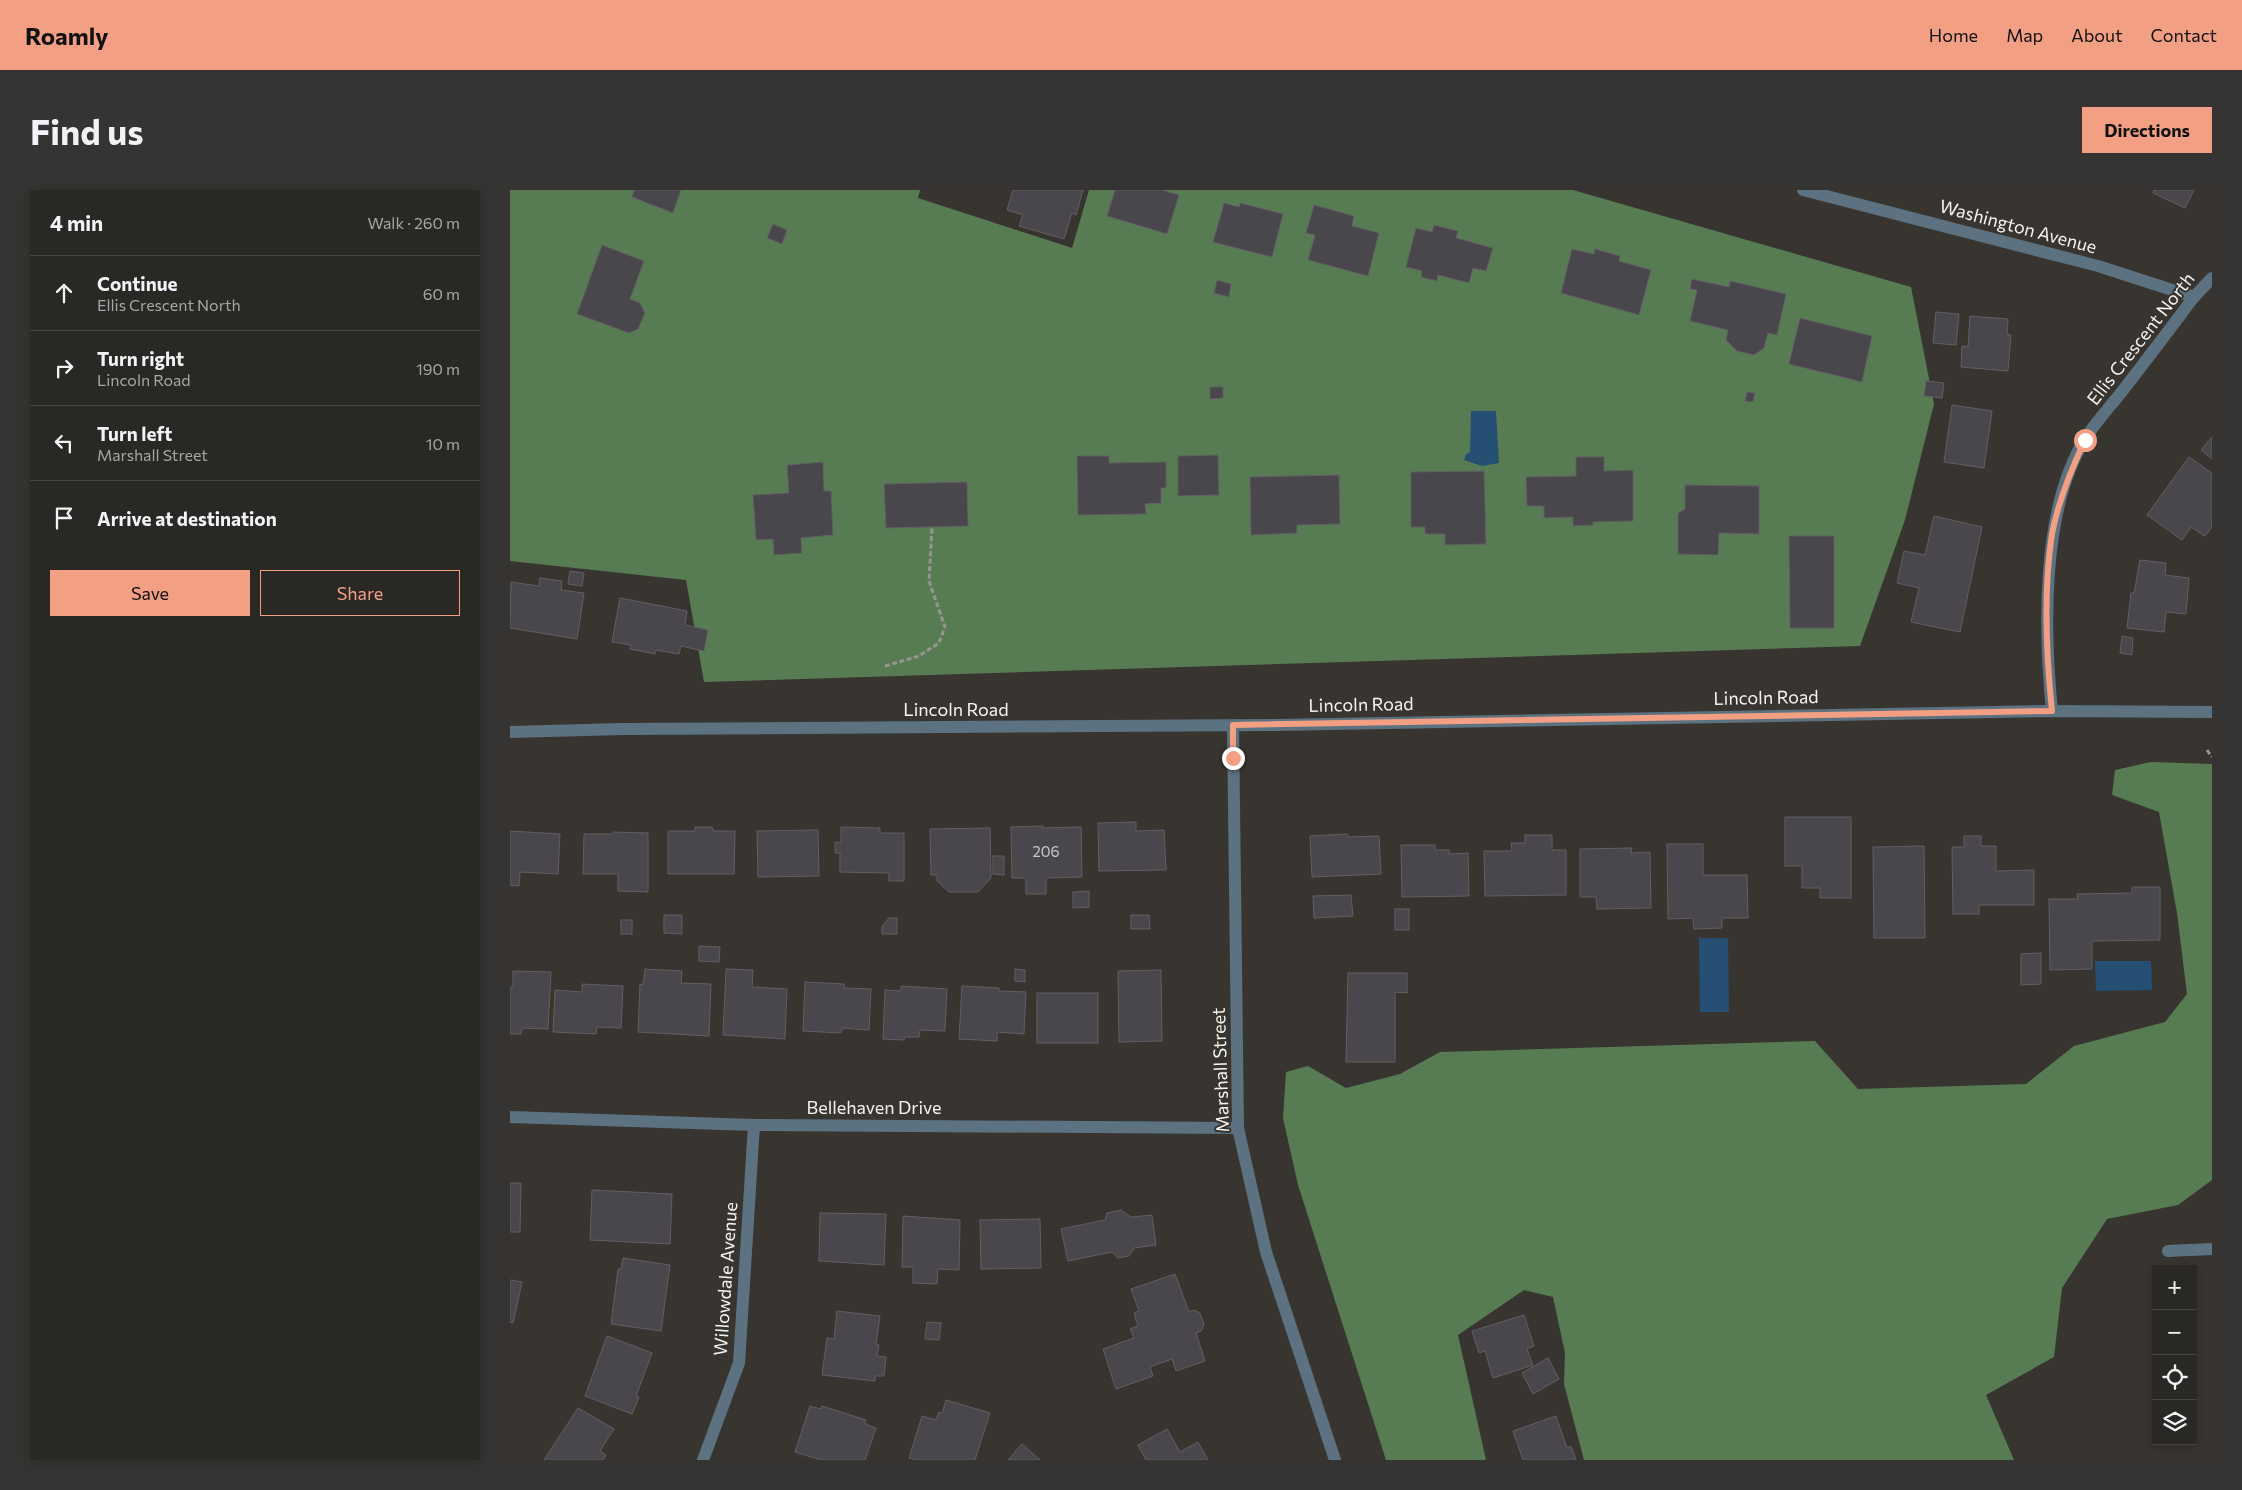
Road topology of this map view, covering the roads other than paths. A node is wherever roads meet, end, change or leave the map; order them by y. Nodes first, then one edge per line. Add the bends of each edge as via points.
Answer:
1 (1803, 190) edge
2 (2212, 278) edge
3 (2194, 297) junction
4 (2052, 711) junction
5 (2212, 712) edge
6 (1233, 725) junction
7 (510, 732) edge
8 (510, 1117) edge
9 (754, 1125) junction
10 (1238, 1128) junction
11 (2212, 1249) edge
12 (2168, 1251) dead end
13 (703, 1460) edge
14 (1335, 1460) edge

1 - 3 street, Washington Avenue via 2098,266
2 - 3 street, Ellis Crescent North
3 - 4 street, Ellis Crescent North via 2085,440 2066,483 2052,534 2047,592 2048,676
4 - 5 street, Lincoln Road
4 - 6 street, Lincoln Road
6 - 7 street, Lincoln Road
6 - 10 street, Marshall Street
8 - 9 street, Bellehaven Drive
9 - 10 street, Bellehaven Drive
9 - 13 street, Willowdale Avenue via 739,1363
10 - 14 street, Marshall Street via 1266,1252
11 - 12 street

